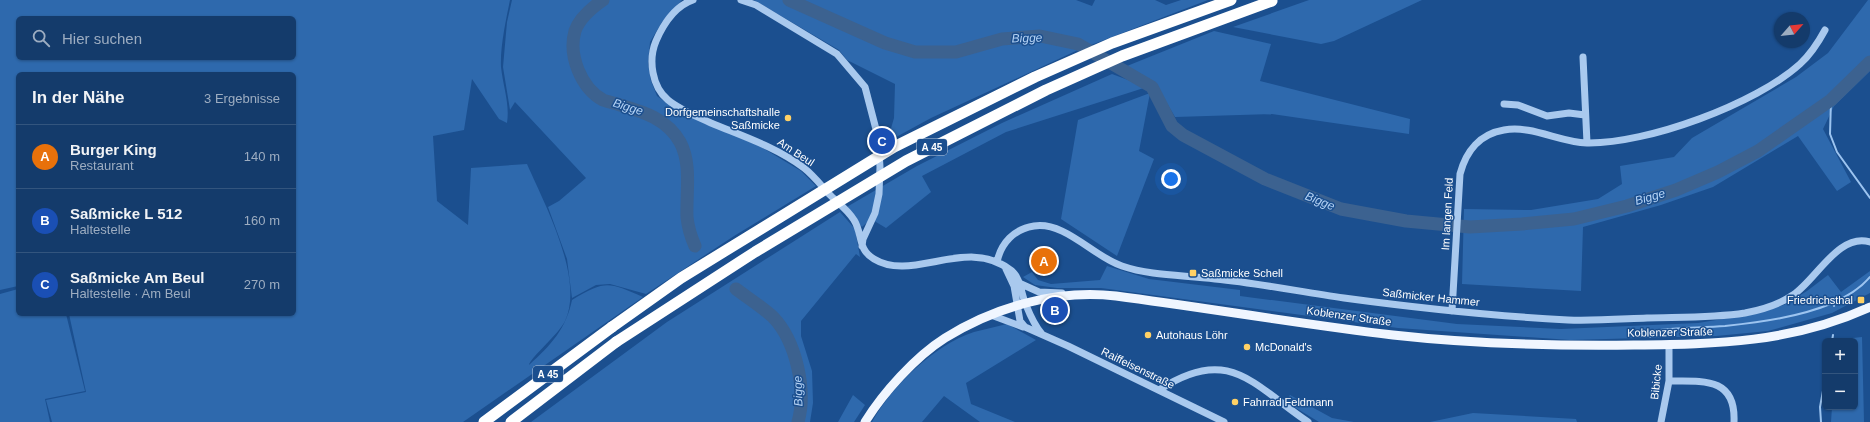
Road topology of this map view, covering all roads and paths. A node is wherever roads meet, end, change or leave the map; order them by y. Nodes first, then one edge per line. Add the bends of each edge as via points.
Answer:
1 (693, 0) edge
2 (741, 0) edge
3 (1231, 0) edge
4 (1274, 0) edge
5 (1825, 30) dead end
6 (1583, 57) dead end
7 (1504, 104) dead end
8 (1585, 115) junction
9 (1587, 143) junction
10 (1869, 239) edge
11 (863, 248) junction
12 (997, 262) junction
13 (1006, 268) junction
14 (1019, 283) junction
15 (1072, 294) junction
16 (1021, 305) junction
17 (1870, 307) edge
18 (1452, 311) junction
19 (991, 315) junction
20 (1025, 327) junction
21 (1042, 334) junction
22 (1669, 345) junction
23 (1669, 381) junction
24 (1159, 390) junction
25 (484, 422) edge
26 (512, 422) edge
27 (865, 422) edge
28 (1224, 422) edge
29 (1308, 422) edge
30 (1661, 422) edge
31 (1734, 422) edge

1 - 11 street, Am Beul via 674,13 656,40 652,63 656,87 667,100 691,114 763,144 804,168 854,220
2 - 11 street via 756,5 837,54 865,88 878,137 880,167 879,194 875,213 863,239
3 - 25 highway, A 45, bridge via 1105,46 1035,77 894,147 681,278
4 - 26 highway, A 45, bridge via 1122,56 1039,94 906,161 768,244 616,342
5 - 9 street, Im langen Feld via 1809,55 1794,69 1764,90 1741,101 1664,130 1610,142
6 - 8 street
7 - 8 street via 1518,105 1547,116 1569,113
8 - 9 street
9 - 18 street, Im langen Feld via 1519,129 1504,130 1485,137 1475,145 1464,160 1460,174
10 - 18 street, Saßmicker Hammer via 1855,241 1840,248 1795,294 1783,301 1746,313 1697,317 1570,320
11 - 12 street via 873,259 890,266 964,257 986,258
12 - 13 street
12 - 18 street, Saßmicker Hammer via 1008,239 1021,230 1035,226 1050,226 1121,266 1150,272
13 - 14 street
13 - 16 street
14 - 15 street via 1039,292
14 - 16 street
15 - 16 main road, Koblenzer Straße
15 - 22 main road, Koblenzer Straße via 1124,297 1394,335 1557,345
16 - 19 main road, Koblenzer Straße
16 - 20 street via 1020,321
16 - 21 street
17 - 22 main road, Koblenzer Straße via 1826,325 1770,338
19 - 20 street, Raiffeisenstraße
19 - 27 main road, Koblenzer Straße via 944,339 919,359 896,382
20 - 21 street, Raiffeisenstraße
21 - 24 street, Raiffeisenstraße
22 - 23 street, Bibicke
23 - 30 street, Bibicke
23 - 31 street via 1718,384 1732,400
24 - 28 street, Raiffeisenstraße
24 - 29 street via 1191,373 1227,371 1244,376 1260,386

